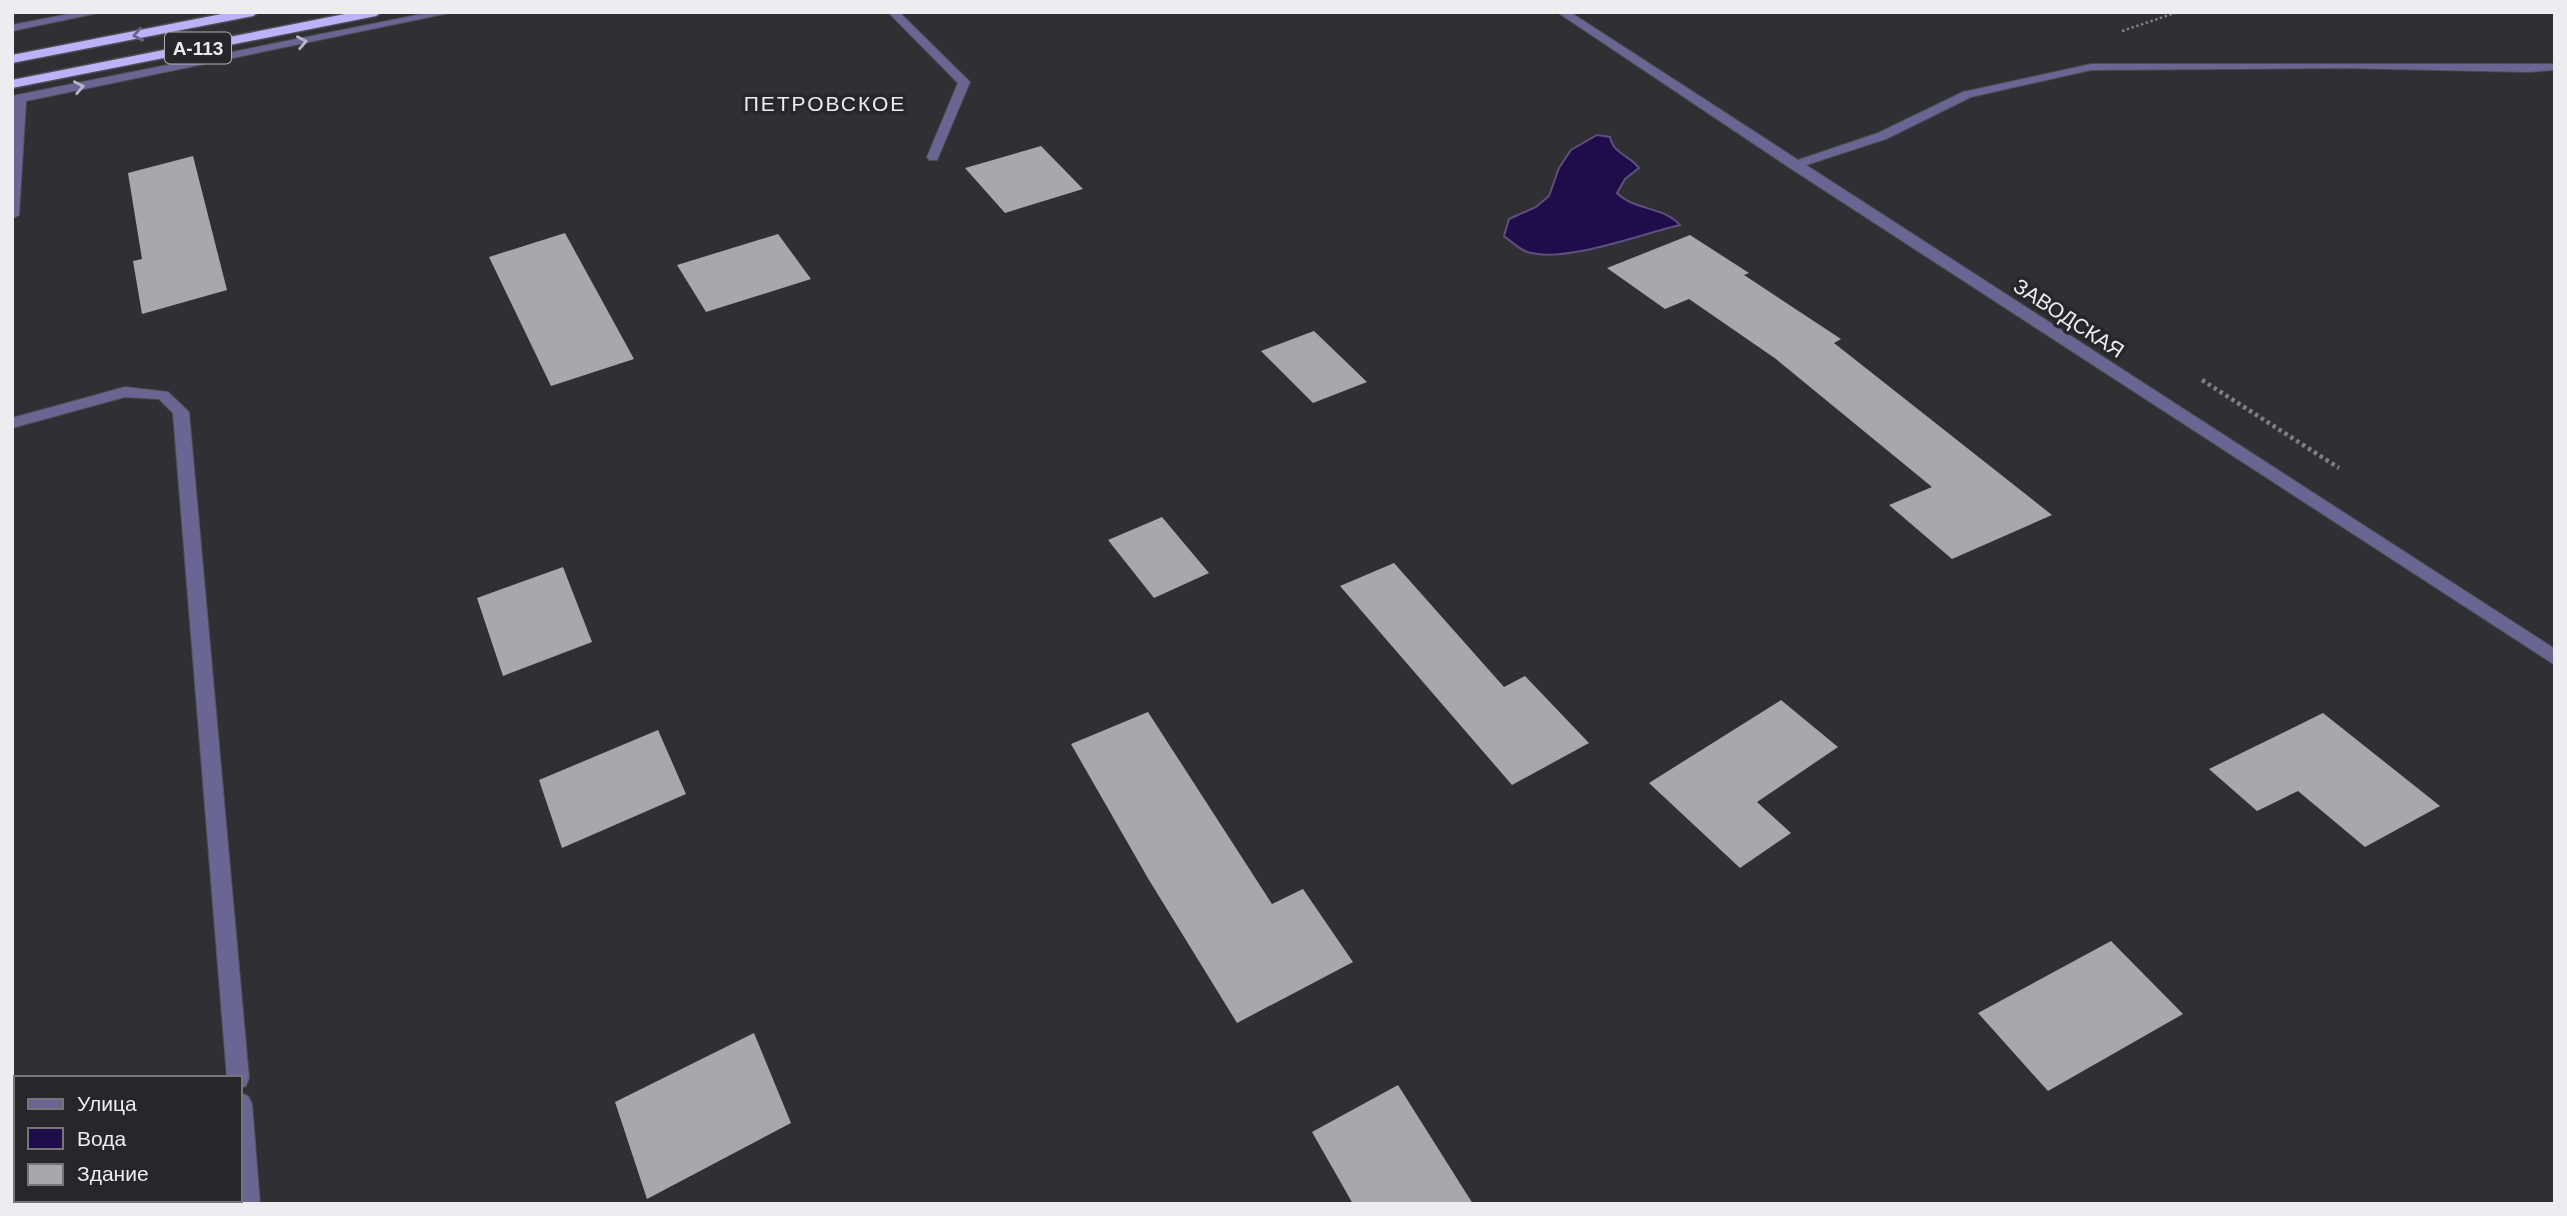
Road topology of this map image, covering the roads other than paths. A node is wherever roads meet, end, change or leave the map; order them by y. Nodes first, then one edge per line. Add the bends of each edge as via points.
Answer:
1 (98, 12) edge
2 (253, 12) edge
3 (376, 12) edge
4 (449, 12) edge
5 (893, 12) edge
6 (1562, 12) edge
7 (12, 28) edge
8 (12, 59) edge
9 (2555, 67) edge
10 (12, 84) edge
11 (16, 99) edge
12 (933, 157) dead end
13 (1794, 165) junction
14 (12, 215) edge
15 (12, 423) edge
16 (2555, 658) edge
17 (238, 1076) edge
18 (242, 1129) edge
19 (248, 1204) edge

1 - 7 street
2 -> 8 highway, А-113
3 - 10 highway, А-113
11 -> 4 street
5 - 12 street via 964,82
6 - 13 street, ЗАВОДСКАЯ
9 - 13 street via 2091,67 1967,94 1882,136
11 - 14 street
13 - 16 street, ЗАВОДСКАЯ
15 - 17 street via 125,392 163,395 181,412
18 - 19 street

